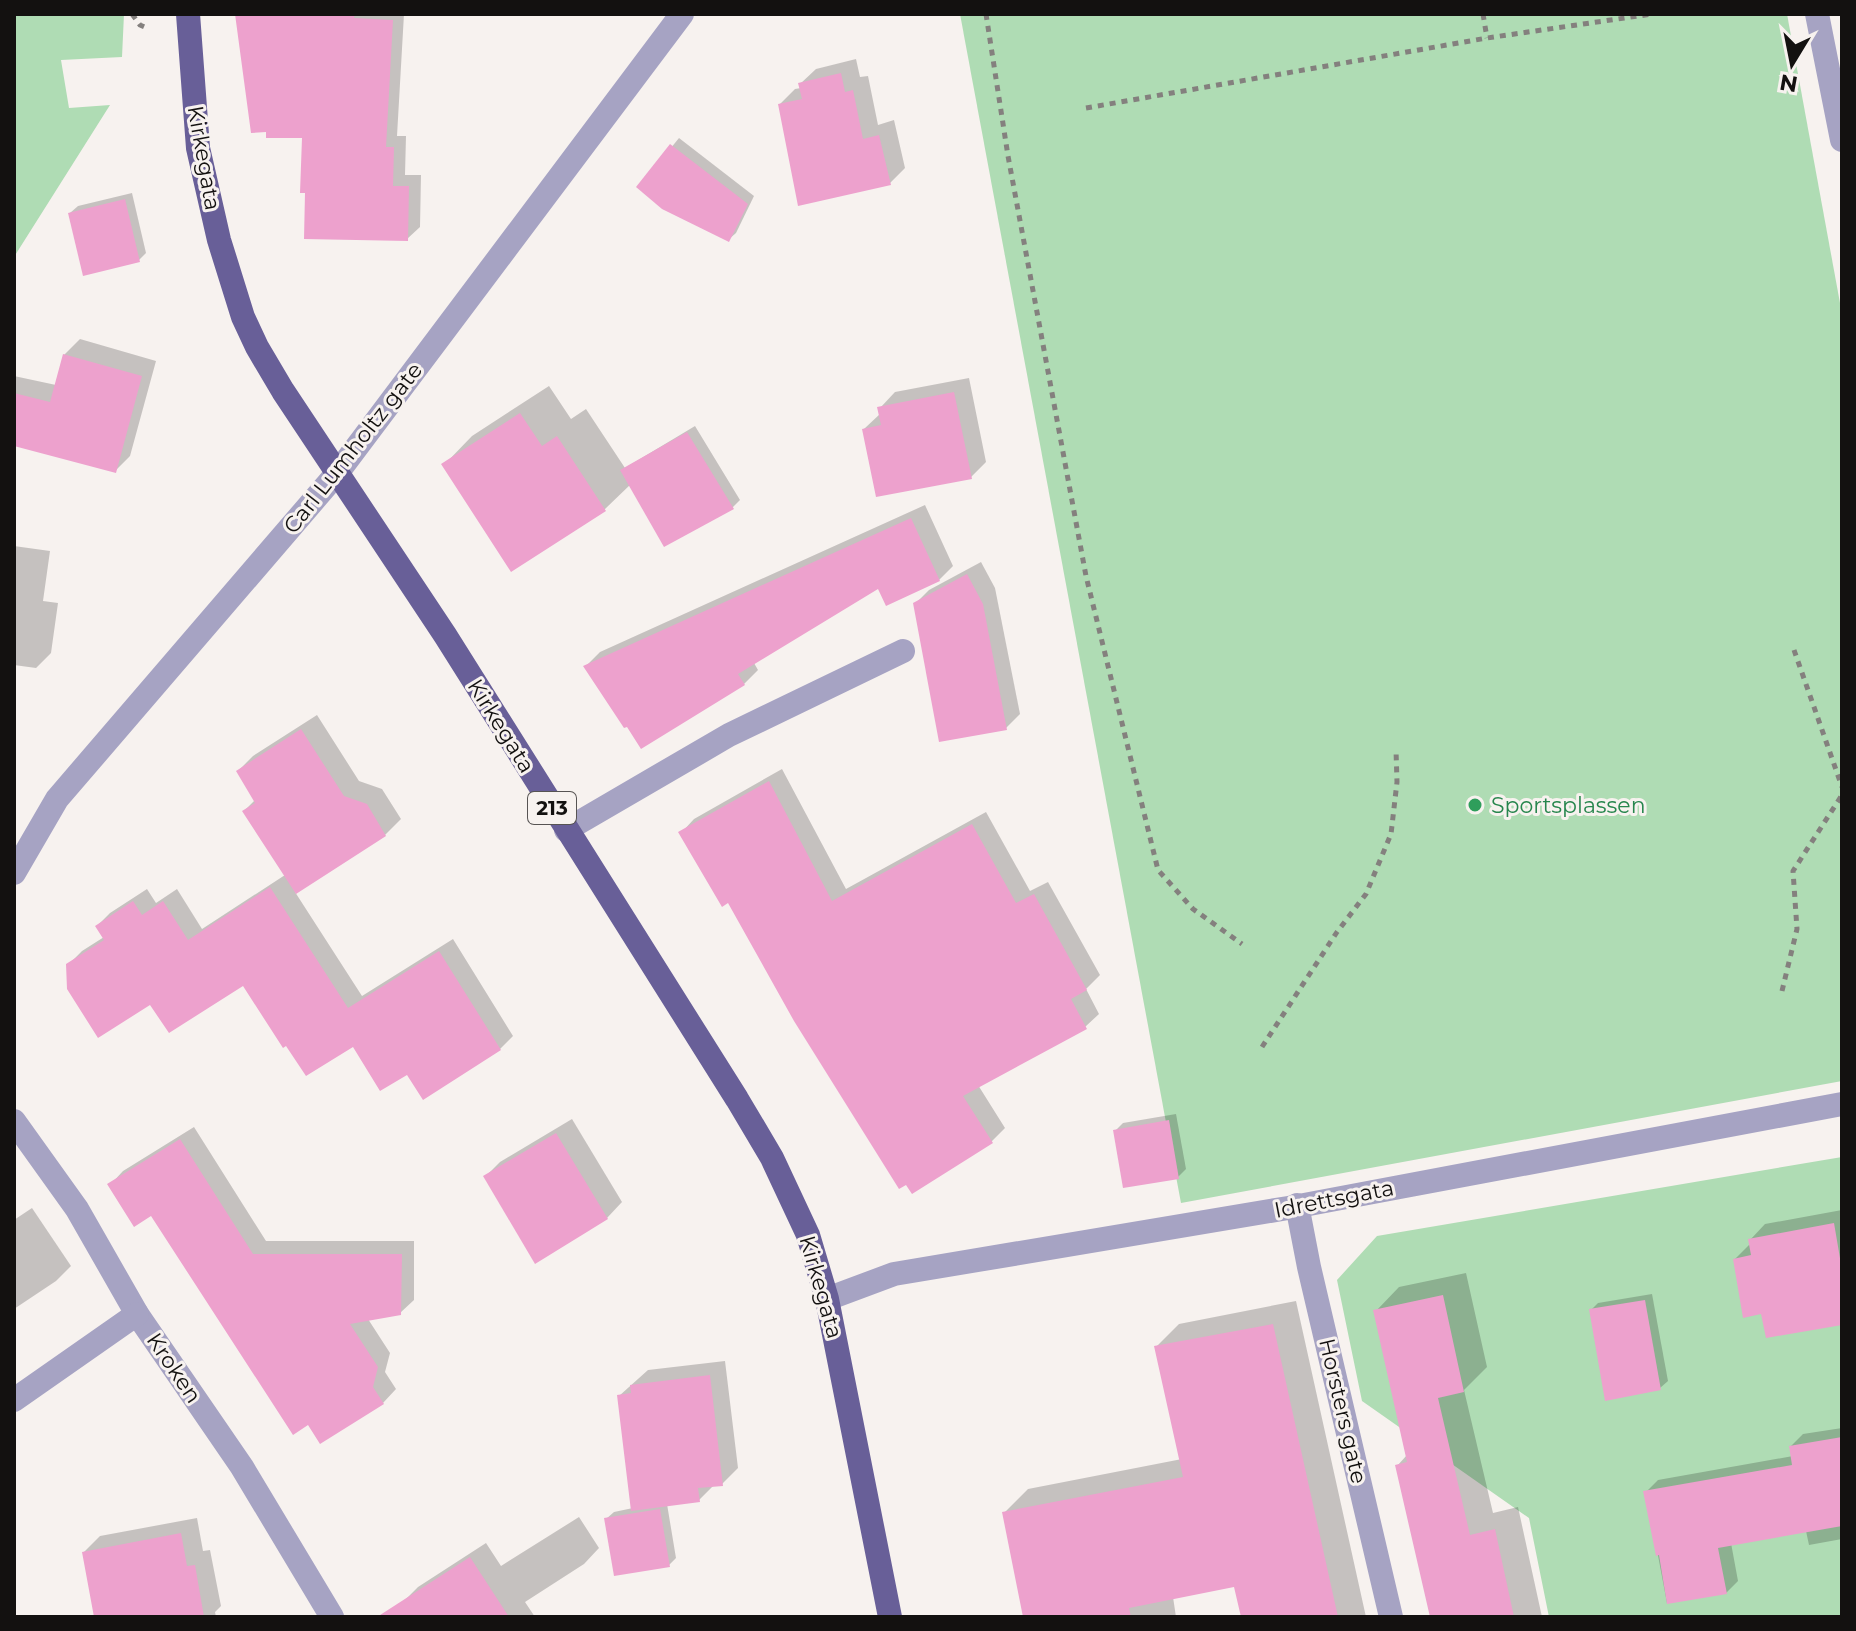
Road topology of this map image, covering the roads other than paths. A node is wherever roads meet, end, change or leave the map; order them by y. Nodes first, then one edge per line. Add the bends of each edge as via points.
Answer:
1 (188, 14) edge
2 (682, 14) edge
3 (1817, 14) edge
4 (1842, 140) edge
5 (338, 472) junction
6 (903, 651) dead end
7 (566, 830) junction
8 (14, 873) edge
9 (1842, 1104) edge
10 (14, 1121) edge
11 (1297, 1205) junction
12 (827, 1299) junction
13 (137, 1314) junction
14 (14, 1400) edge
15 (332, 1617) edge
16 (890, 1617) edge
17 (1391, 1617) edge

1 - 5 main road, Kirkegata / 213 via 198,148 243,317 283,391
2 - 5 street, Carl Lumholtz gate
3 - 4 street
5 - 7 main road, Kirkegata / 213
5 - 8 street, Carl Lumholtz gate via 57,799
6 - 7 street via 729,735
7 - 12 main road, Kirkegata / 213 via 772,1158 808,1235
9 - 11 street, Idrettsgata
10 - 13 street, Kroken via 77,1209
11 - 12 street, Idrettsgata via 894,1274
11 - 17 street, Horsters gate
12 - 16 main road, Kirkegata / 213
13 - 14 street
13 - 15 street, Kroken via 242,1467

